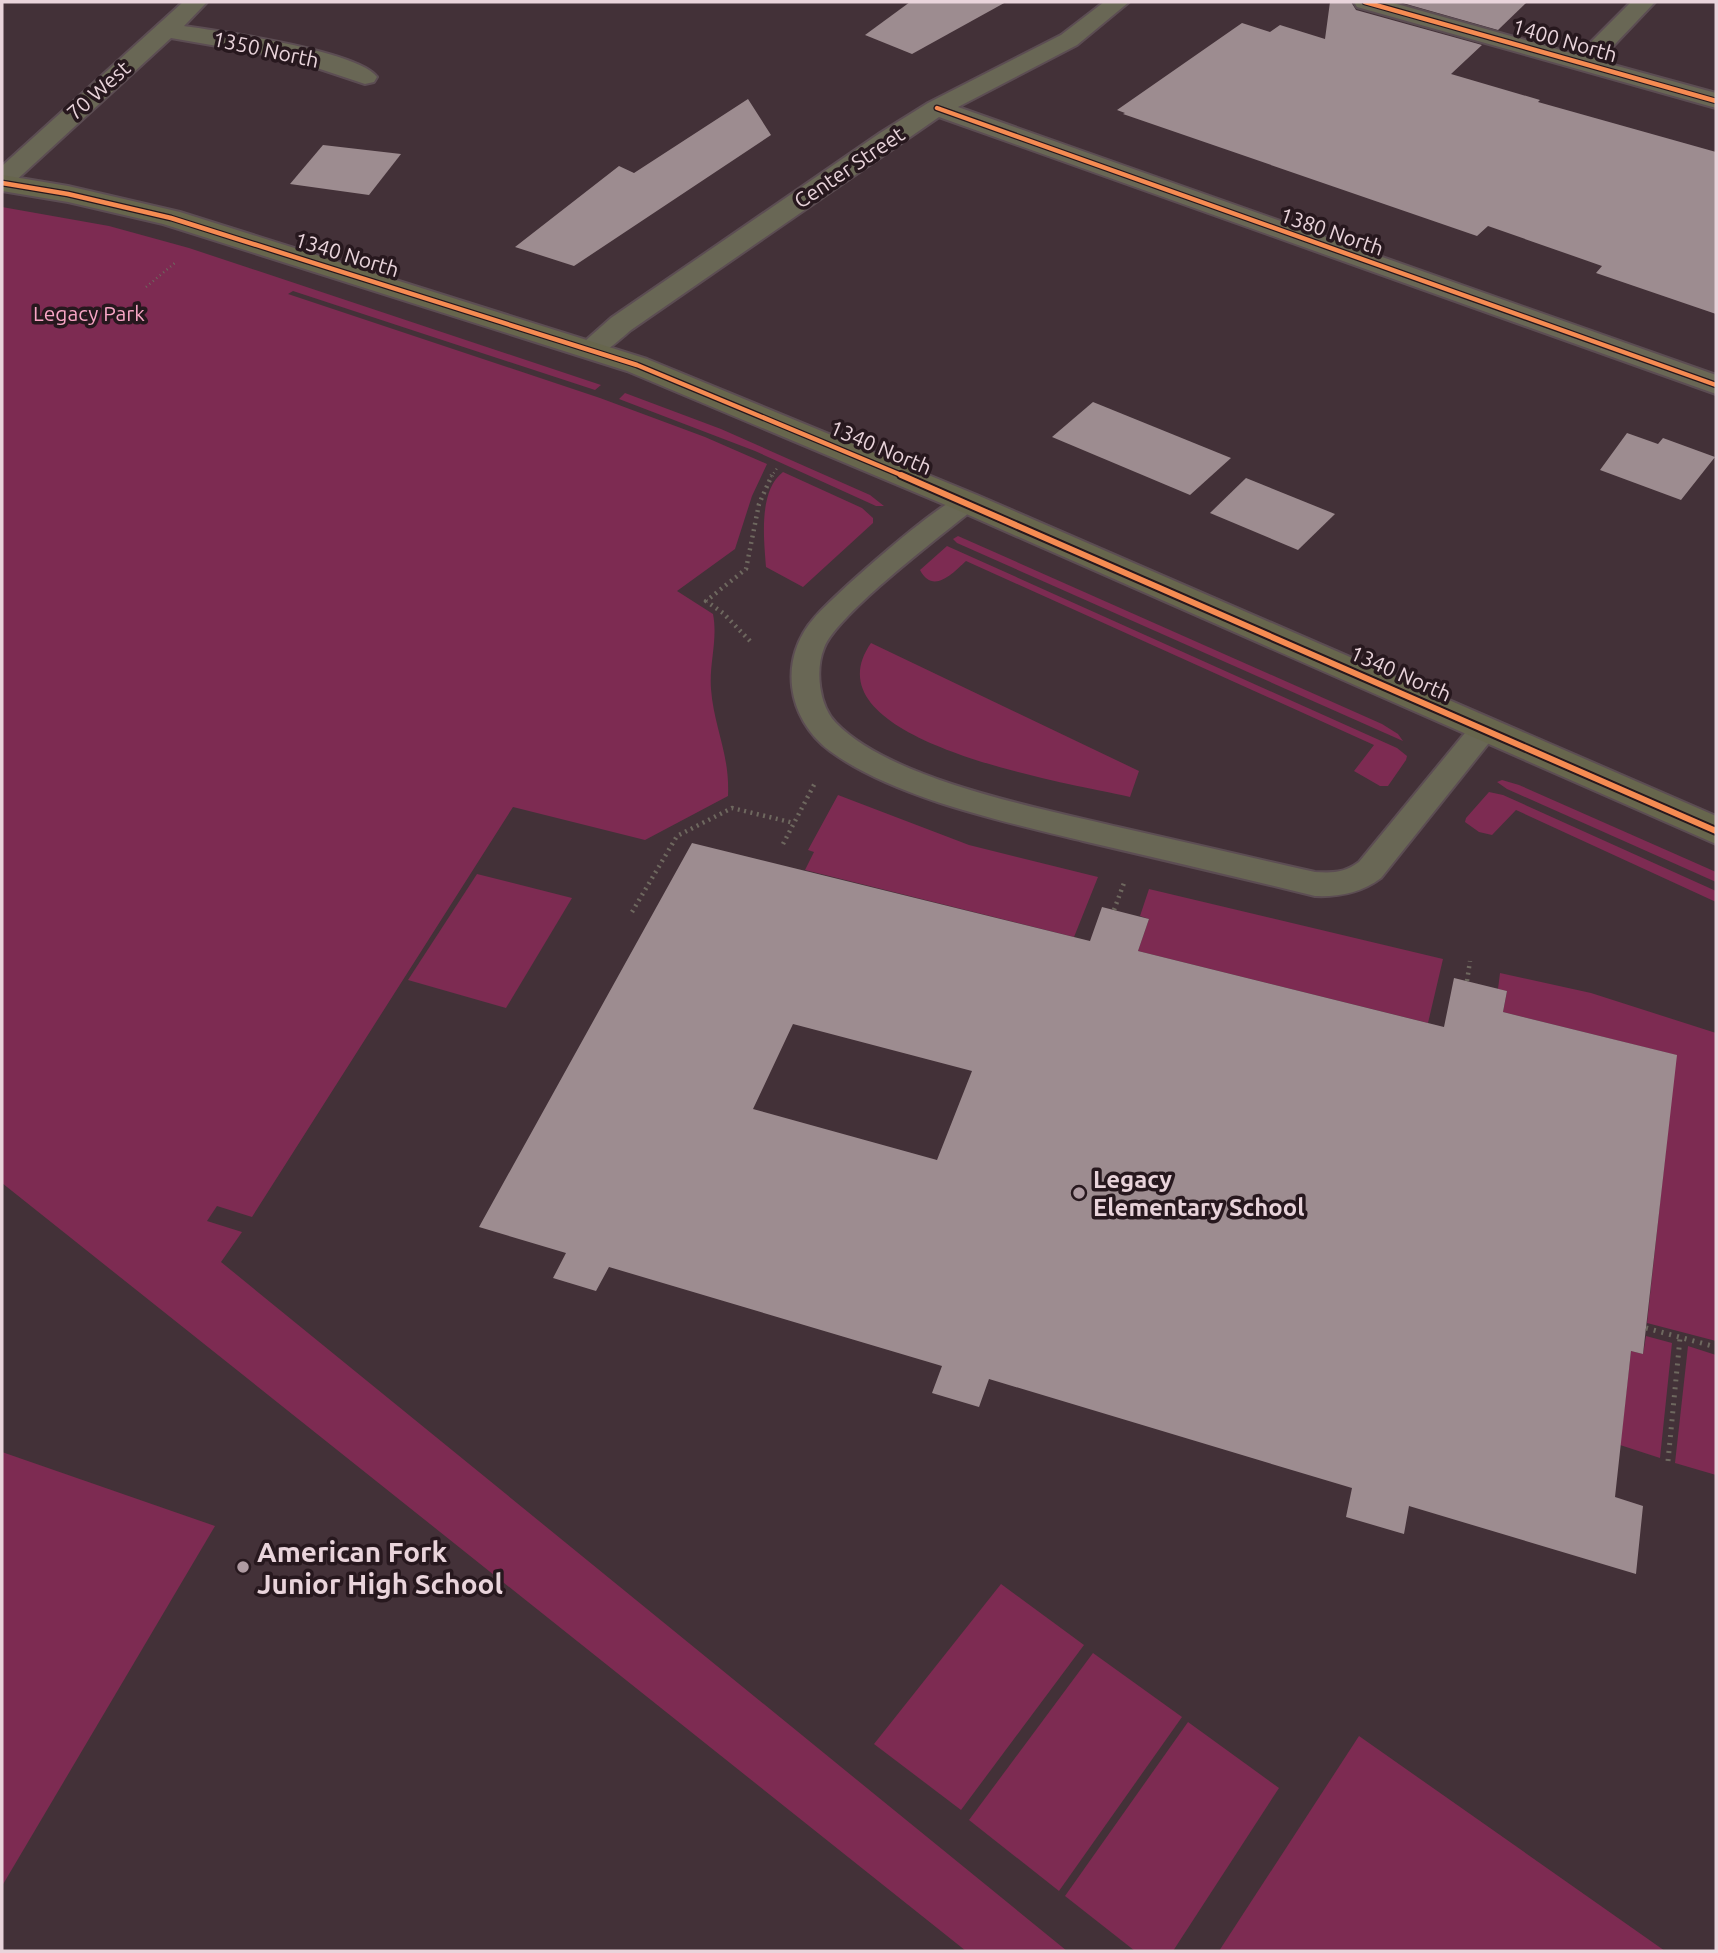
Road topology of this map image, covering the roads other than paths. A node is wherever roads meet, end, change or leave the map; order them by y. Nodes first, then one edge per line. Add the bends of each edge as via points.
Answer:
1 (195, 2) edge
2 (1118, 2) edge
3 (1365, 2) edge
4 (1644, 2) edge
5 (165, 30) junction
6 (1583, 63) junction
7 (365, 77) dead end
8 (1716, 101) edge
9 (937, 108) junction
10 (2, 181) edge
11 (590, 349) junction
12 (1716, 385) edge
13 (966, 502) junction
14 (1485, 729) junction
15 (1716, 831) edge

1 - 5 street, 70 West
2 - 9 street, Center Street via 1069,40
3 - 6 street, 1400 North
4 - 6 street
5 - 7 street, 1350 North via 303,53
5 - 10 street, 70 West
6 - 8 street, 1400 North
9 - 11 street, Center Street
9 - 12 street, 1380 North
10 - 11 street, 1340 North via 171,218
11 - 13 street, 1340 North via 777,421
13 - 14 street, 1340 North
13 - 14 lane via 878,573 810,645 803,670 808,698 824,730 856,754 1000,810 1315,884 1343,885 1358,881 1370,870
14 - 15 street, 1340 North

